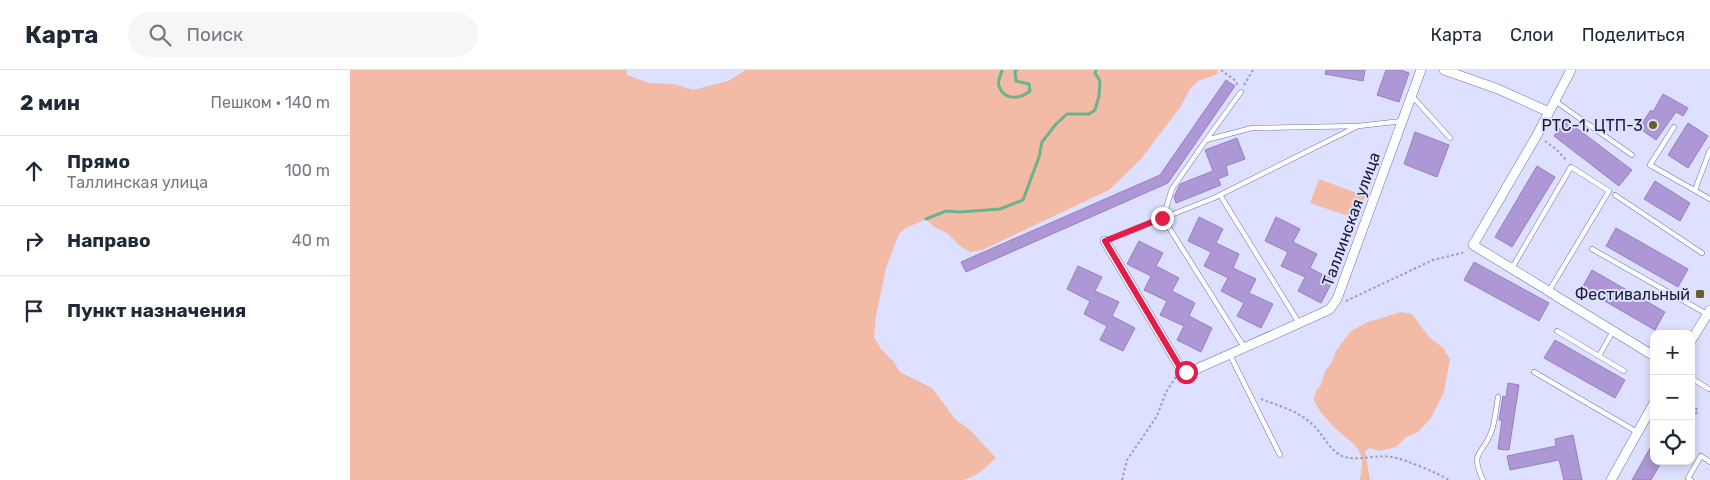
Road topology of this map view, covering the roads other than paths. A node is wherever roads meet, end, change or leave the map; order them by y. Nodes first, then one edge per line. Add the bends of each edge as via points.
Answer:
1 (1421, 70) edge
2 (1444, 70) edge
3 (1571, 70) edge
4 (1240, 92) road end
5 (1412, 95) junction
6 (1555, 101) junction
7 (1549, 112) junction
8 (1403, 121) junction
9 (1358, 126) junction
10 (1674, 127) dead end
11 (1450, 138) dead end
12 (1206, 140) junction
13 (1710, 150) edge
14 (1632, 155) dead end
15 (1695, 190) junction
16 (1612, 193) junction
17 (1220, 196) junction
18 (1710, 199) edge
19 (1162, 218) junction
20 (1105, 241) joint
21 (1592, 249) dead end
22 (1702, 253) dead end
23 (1511, 269) junction
24 (1554, 294) junction
25 (1709, 312) edge
26 (1299, 323) junction
27 (1557, 331) dead end
28 (1613, 331) junction
29 (1695, 335) edge
30 (1245, 348) junction
31 (1650, 354) edge
32 (1230, 355) junction
33 (1599, 356) junction
34 (1624, 371) dead end
35 (1534, 372) dead end
36 (1695, 380) edge
37 (1709, 389) edge
38 (1498, 397) dead end
39 (1650, 410) edge
40 (1638, 432) junction
41 (1280, 454) dead end
42 (1710, 462) edge
43 (1483, 480) edge
44 (1611, 480) edge
45 (1691, 480) edge

1 - 5 street, Таллинская улица
2 - 7 street
3 - 6 street
4 - 12 lane
5 - 8 street, Таллинская улица
5 - 11 lane
6 - 7 street
6 - 14 lane
7 - 23 street via 1473,245
8 - 9 lane
8 - 26 street, Таллинская улица via 1338,299 1330,309
9 - 12 lane via 1252,128
9 - 17 lane
10 - 15 lane via 1650,165
12 - 19 lane via 1172,189
13 - 15 lane
15 - 18 lane
16 - 22 lane
16 - 23 lane via 1572,167
16 - 24 lane
17 - 19 lane
17 - 26 lane
19 - 20 lane
19 - 30 lane
20 - 32 street, Таллинская улица via 1181,369 1192,371
21 - 25 lane
23 - 24 street
24 - 28 street
25 - 29 street
26 - 30 street, Таллинская улица
27 - 33 lane
28 - 31 street
28 - 33 lane
30 - 32 street, Таллинская улица
32 - 41 lane
33 - 34 lane
35 - 40 lane
36 - 37 lane
38 - 43 lane via 1492,431 1476,459
39 - 40 street
40 - 44 street
42 - 45 lane via 1701,456 1688,478

